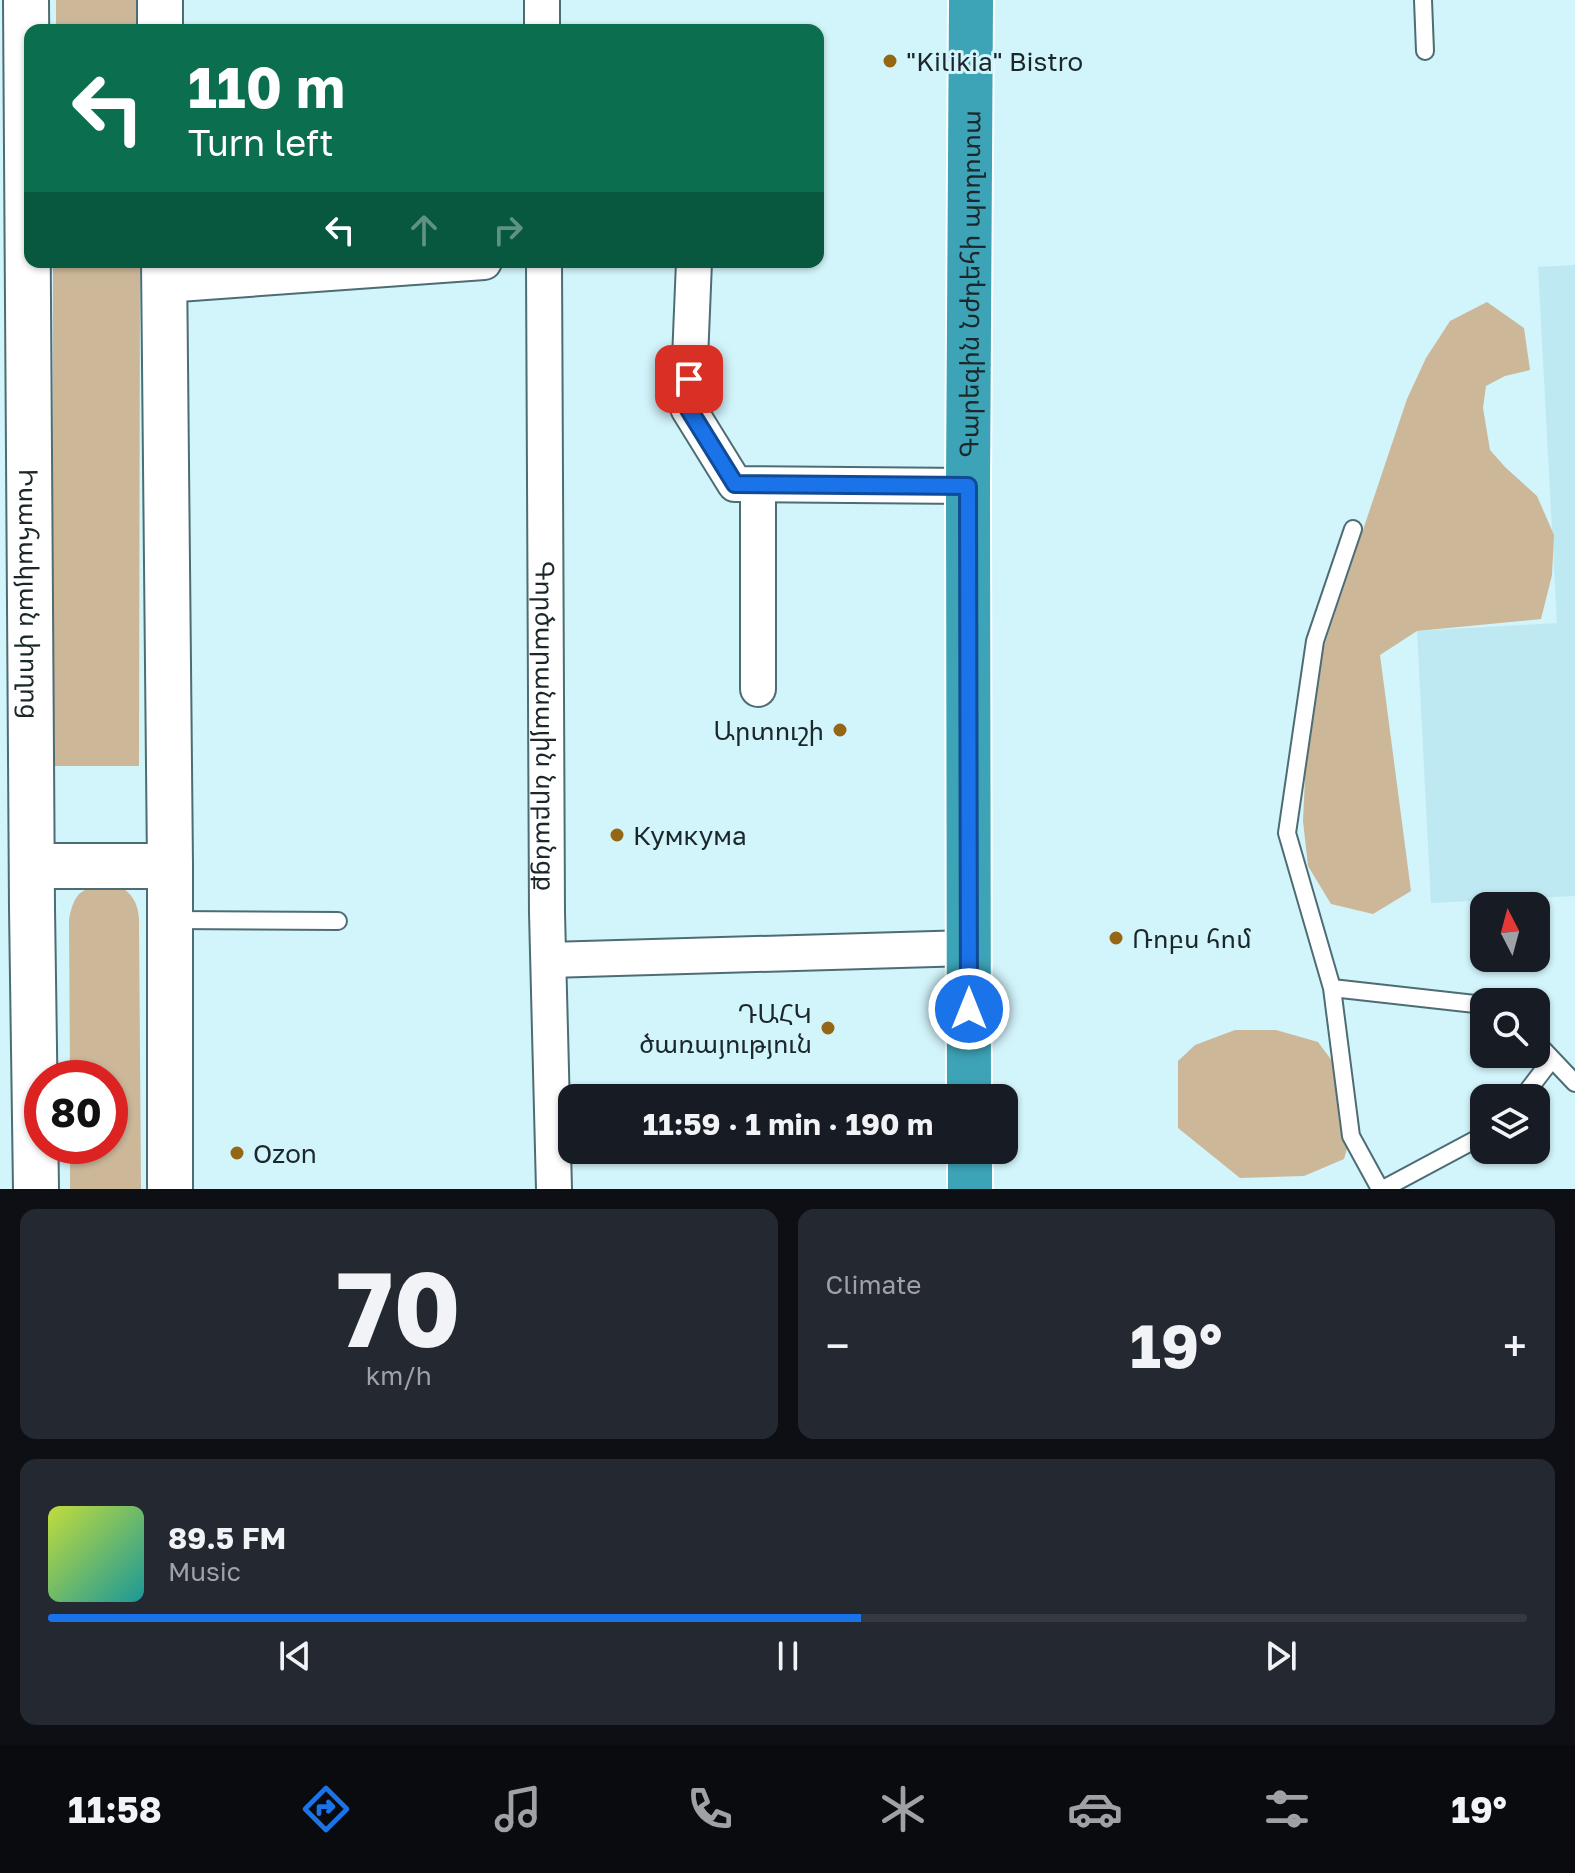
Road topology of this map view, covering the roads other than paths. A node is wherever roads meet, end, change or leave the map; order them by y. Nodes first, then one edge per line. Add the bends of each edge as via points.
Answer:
1 (26, 0) edge
2 (160, 0) edge
3 (542, 0) edge
4 (971, 0) edge
5 (1423, 0) edge
6 (25, 24) edge
7 (160, 24) edge
8 (542, 24) edge
9 (1425, 51) dead end
10 (24, 64) edge
11 (19, 223) edge
12 (309, 268) edge
13 (544, 268) edge
14 (694, 268) edge
15 (164, 273) edge
16 (758, 485) junction
17 (968, 486) junction
18 (1353, 529) dead end
19 (758, 689) dead end
20 (32, 866) junction
21 (170, 866) junction
22 (170, 920) junction
23 (338, 921) dead end
24 (969, 948) junction
25 (549, 960) junction
26 (1332, 988) junction
27 (1470, 1003) edge
28 (1552, 1059) joint
29 (1575, 1083) edge
30 (969, 1084) edge
31 (1533, 1084) edge
32 (1470, 1142) edge
33 (970, 1164) edge
34 (36, 1189) edge
35 (170, 1189) edge
36 (554, 1189) edge
37 (970, 1189) edge
38 (1382, 1189) edge

1 - 6 street, Իսահակյան փողոց
2 - 7 street
3 - 8 street
4 - 17 highway, Գարեգին Նժդեհի պողոտա
5 - 9 lane
10 - 11 street, Իսահակյան փողոց
11 - 20 street, Իսահակյան փողոց
12 - 15 street
13 - 25 street, Գործարանային նրբանցք
14 - 16 street via 688,408 735,484
15 - 21 street
16 - 17 street
16 - 19 street
17 - 24 highway, Գարեգին Նժդեհի պողոտա
18 - 26 lane via 1315,641 1287,833
20 - 21 street
20 - 34 street, Իսահակյան փողոց
21 - 22 street
22 - 23 lane
22 - 35 street
24 - 25 street
24 - 30 highway, Գարեգին Նժդեհի պողոտա
25 - 36 street, Գործարանային նրբանցք
26 - 27 lane
26 - 38 lane via 1351,1136
28 - 29 lane
28 - 31 lane
32 - 38 lane
33 - 37 highway

